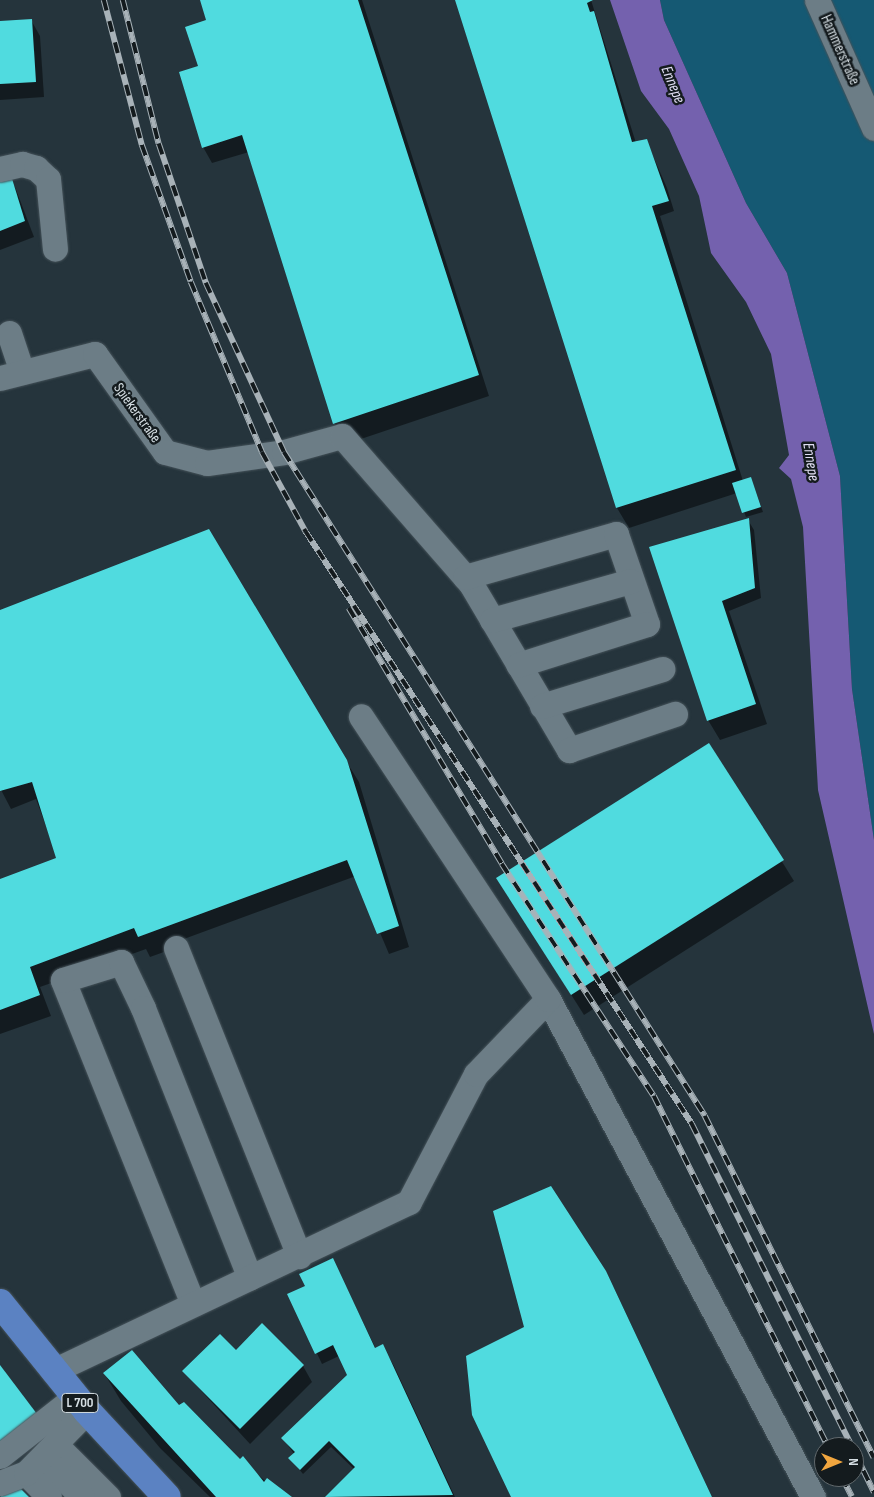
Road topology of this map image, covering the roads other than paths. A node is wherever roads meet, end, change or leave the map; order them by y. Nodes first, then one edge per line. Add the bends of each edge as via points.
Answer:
1 (817, 0) edge
2 (874, 128) edge
3 (0, 169) edge
4 (55, 249) dead end
5 (9, 334) dead end
6 (11, 375) edge
7 (465, 577) junction
8 (631, 581) junction
9 (492, 620) junction
10 (518, 665) junction
11 (662, 669) dead end
12 (542, 706) junction
13 (675, 714) dead end
14 (361, 716) dead end
15 (176, 948) dead end
16 (548, 999) junction
17 (299, 1256) junction
18 (250, 1278) junction
19 (0, 1304) edge
20 (193, 1304) junction
21 (53, 1372) junction
22 (81, 1404) junction
23 (0, 1456) edge
24 (41, 1458) junction
25 (0, 1483) edge
26 (49, 1497) edge
27 (82, 1497) edge
28 (108, 1497) edge
29 (167, 1497) edge
30 (812, 1497) edge

1 - 2 street, Hammerstraße
3 - 4 street via 22,164 48,179
5 - 6 street
6 - 7 street, Spiekerstraße via 95,354 165,452 206,463 284,452 342,436
7 - 8 street via 616,534
7 - 9 street
8 - 9 street
8 - 10 street via 646,624
9 - 10 street
10 - 12 street
11 - 12 street
12 - 13 street via 569,750
14 - 16 street
15 - 17 street
16 - 17 street via 476,1074 409,1202
16 - 30 street
17 - 18 street
18 - 20 street
18 - 20 street via 143,1008 121,962 63,980
19 - 21 main road, L 700
20 - 21 street
21 - 22 main road, L 700
22 - 23 street
22 - 24 street
22 - 29 main road, L 700
24 - 25 street
24 - 26 street
24 - 27 street
24 - 28 street

